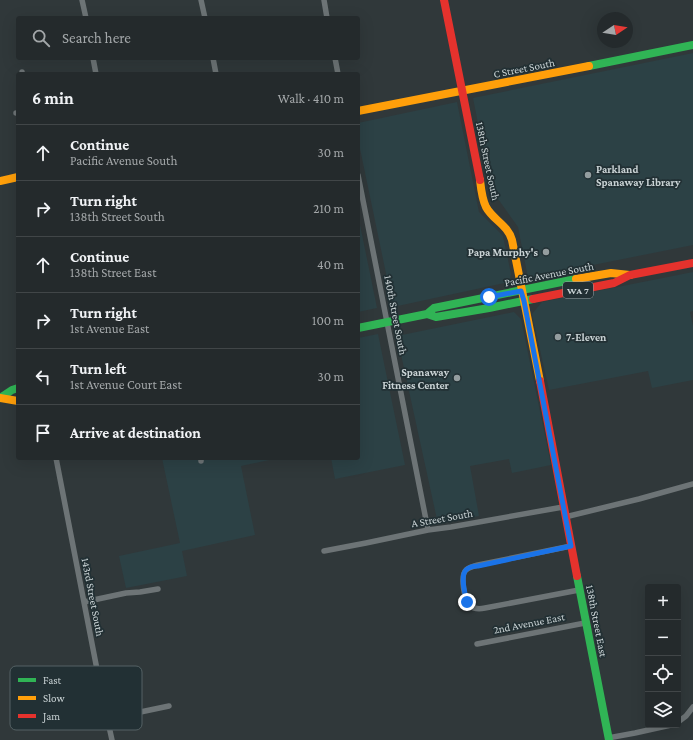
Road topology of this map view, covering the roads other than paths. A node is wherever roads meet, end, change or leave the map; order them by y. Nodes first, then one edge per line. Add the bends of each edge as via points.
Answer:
1 (82, 0) edge
2 (201, 0) edge
3 (324, 0) edge
4 (444, 0) edge
5 (86, 16) edge
6 (205, 16) edge
7 (327, 16) edge
8 (693, 45) edge
9 (93, 60) edge
10 (213, 60) edge
11 (335, 60) edge
12 (96, 72) edge
13 (216, 72) edge
14 (338, 72) edge
15 (462, 92) junction
16 (360, 112) edge
17 (16, 177) edge
18 (0, 181) edge
19 (360, 185) edge
20 (693, 263) edge
21 (630, 275) junction
22 (521, 291) junction
23 (524, 301) junction
24 (428, 314) junction
25 (387, 322) junction
26 (360, 328) edge
27 (16, 389) edge
28 (0, 398) edge
29 (16, 401) edge
30 (56, 460) edge
31 (693, 484) edge
32 (563, 507) junction
33 (565, 517) junction
34 (428, 530) junction
35 (571, 546) junction
36 (324, 551) dead end
37 (158, 588) dead end
38 (579, 590) junction
39 (84, 602) junction
40 (585, 623) junction
41 (477, 644) dead end
42 (96, 666) edge
43 (169, 706) dead end
44 (693, 707) edge
45 (142, 712) edge
46 (681, 720) edge
47 (658, 728) edge
48 (110, 730) edge
49 (608, 739) edge
50 (112, 740) edge

1 - 5 street
2 - 6 street
3 - 7 street
4 - 15 street, 138th Street South
8 - 15 street, C Street South
9 - 12 street
10 - 13 street
11 - 14 street
15 - 16 street, C Street South
15 - 22 street, 138th Street South via 484,202 510,234
17 - 18 street
19 - 25 street, 140th Street South
20 - 21 street, Pacific Avenue South / WA 7
21 - 22 street, Pacific Avenue South / WA 7 via 611,273
21 - 23 street, Pacific Avenue South / WA 7 via 614,283
22 - 23 street, 138th Street South
22 - 24 street, Pacific Avenue South / WA 7 via 434,308
23 - 24 street, Pacific Avenue South / WA 7 via 436,317
23 - 32 street, 138th Street South
24 - 25 street, Pacific Avenue South / WA 7
25 - 26 street, Pacific Avenue South / WA 7
25 - 34 street, 140th Street South
27 - 28 street
28 - 29 street
30 - 39 street, 143rd Street South
31 - 33 street
32 - 33 street, 138th Street East
32 - 34 street, A Street South
33 - 35 street, 138th Street East
34 - 36 street, A Street South
35 - 38 street, 138th Street East
35 - 38 street via 473,567 465,570 463,582 467,602 471,607 478,609
37 - 39 street
38 - 40 street, 138th Street East
39 - 42 street, 143rd Street South
40 - 41 street, 2nd Avenue East
40 - 49 street, 138th Street East
43 - 45 street
44 - 46 street
47 - 49 street
48 - 50 street, 143rd Street South

